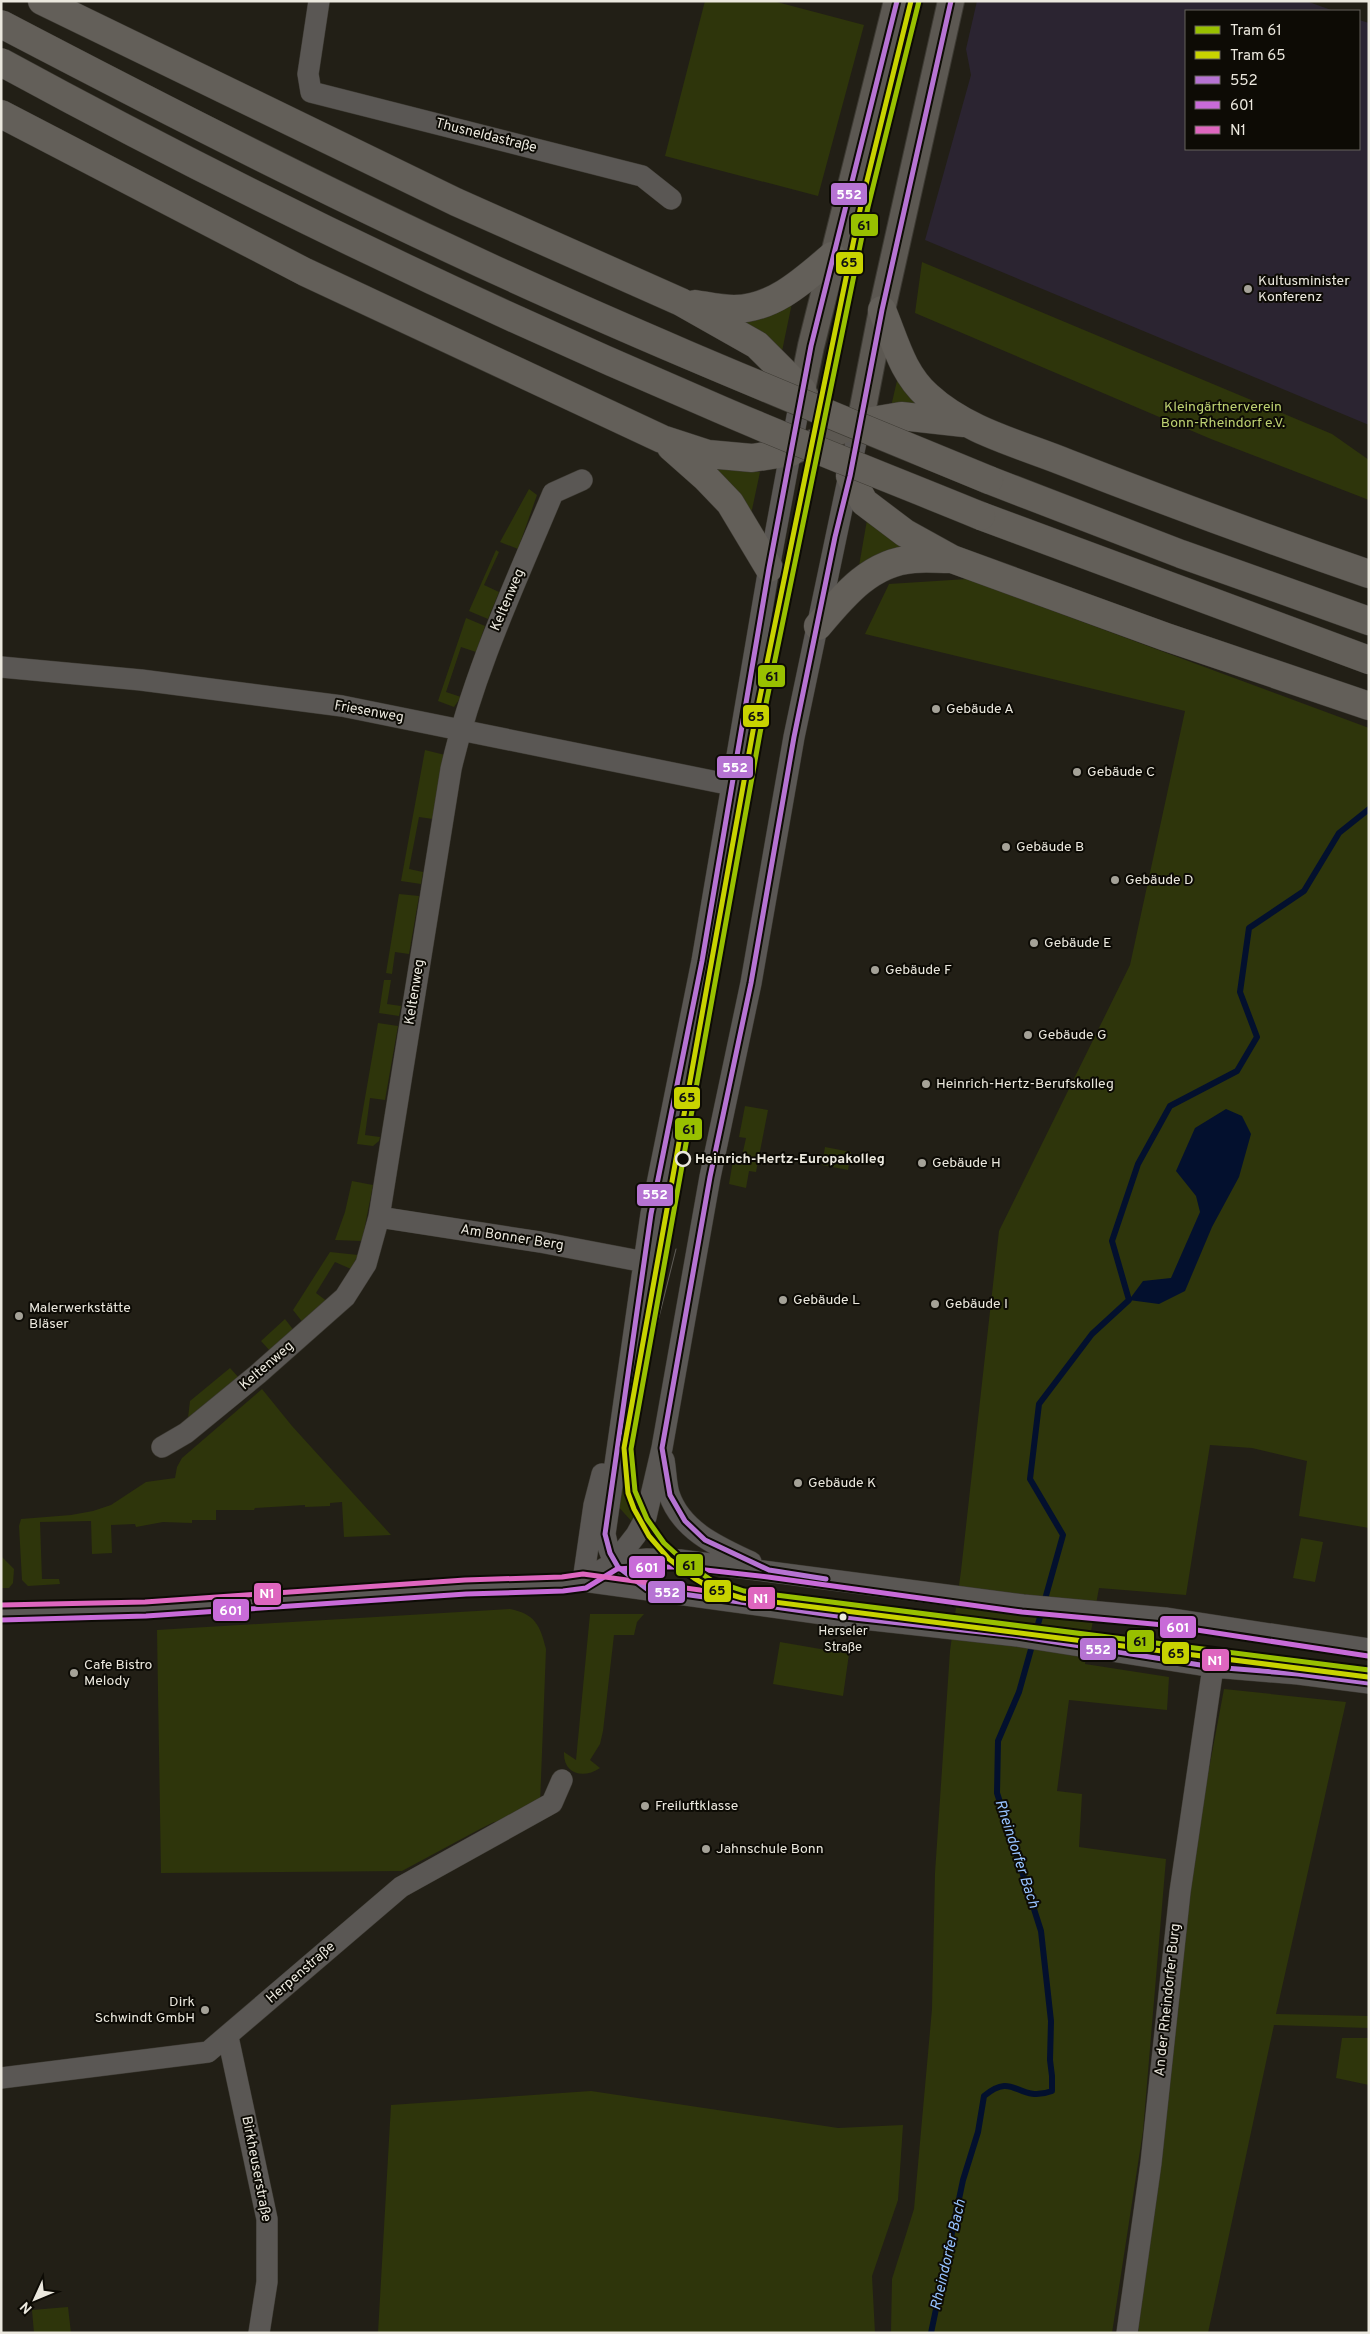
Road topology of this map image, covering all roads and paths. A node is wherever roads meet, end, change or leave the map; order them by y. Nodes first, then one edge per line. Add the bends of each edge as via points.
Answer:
1 (42, 1) edge
2 (319, 1) edge
3 (897, 1) edge
4 (950, 1) edge
5 (1, 24) edge
6 (1, 62) edge
7 (1, 114) edge
8 (671, 199) dead end
9 (832, 256) junction
10 (681, 302) junction
11 (882, 310) junction
12 (802, 390) junction
13 (860, 423) junction
14 (968, 424) junction
15 (827, 435) junction
16 (662, 439) junction
17 (791, 452) junction
18 (850, 476) junction
19 (582, 480) dead end
20 (952, 559) junction
21 (768, 568) junction
22 (1369, 574) edge
23 (1369, 621) edge
24 (818, 626) junction
25 (1366, 659) edge
26 (1, 667) edge
27 (1356, 702) edge
28 (460, 729) junction
29 (732, 785) junction
30 (379, 1217) junction
31 (645, 1262) junction
32 (631, 1355) junction
33 (162, 1447) dead end
34 (662, 1448) junction
35 (614, 1562) junction
36 (769, 1570) junction
37 (583, 1581) junction
38 (647, 1589) junction
39 (1, 1612) edge
40 (1369, 1649) edge
41 (1213, 1667) junction
42 (1369, 1683) edge
43 (562, 1780) dead end
44 (228, 2037) junction
45 (1, 2078) edge
46 (259, 2333) edge
47 (1127, 2333) edge

1 - 10 highway via 456,202
2 - 8 street, Thusneldastraße via 308,74 311,92 642,176
3 - 9 main road
4 - 11 main road
5 - 23 highway, bridge via 162,109 447,248 718,368 989,480 1181,554
6 - 25 highway, bridge via 137,136 445,287 709,405 981,516
7 - 16 highway via 305,272
9 - 10 highway via 794,288 764,304 735,309
9 - 12 main road
10 - 12 highway via 757,346
11 - 13 main road
11 - 14 highway via 910,375 928,396
12 - 15 main road
12 - 17 street
13 - 14 highway via 901,416
13 - 15 main road
13 - 18 street
14 - 22 highway via 1197,514
15 - 17 main road
15 - 18 main road
16 - 17 highway via 708,454 752,458
16 - 21 highway via 730,503
17 - 21 street
18 - 20 highway via 864,502 905,533
18 - 24 street
19 - 28 street, Keltenweg via 553,493 491,640
20 - 24 highway via 912,559 886,565 848,590
20 - 27 highway
21 - 29 street
24 - 34 street via 794,737 750,991 708,1186
26 - 28 street, Friesenweg via 141,680 342,706
28 - 29 street, Friesenweg
28 - 30 street, Keltenweg
29 - 31 street via 702,961 651,1214
30 - 31 street, Am Bonner Berg
30 - 33 street, Keltenweg via 366,1264 346,1297 193,1428
31 - 32 street
32 - 35 street via 605,1534
32 - 37 street via 594,1505
34 - 35 street via 646,1517
34 - 36 street via 670,1495 685,1521 705,1540
35 - 36 street via 680,1560
35 - 37 street
35 - 38 street via 624,1574
36 - 40 street via 1054,1609 1165,1618
37 - 38 street
37 - 39 street via 145,1609
38 - 41 street via 845,1617 1048,1640
41 - 42 street
41 - 47 street, An der Rheindorfer Burg via 1180,1892 1151,2163
43 - 44 street, Herpenstraße via 552,1803 401,1887
44 - 45 street, Herpenstraße via 208,2052 194,2055
44 - 46 street, Birkheuserstraße via 267,2219 268,2282

